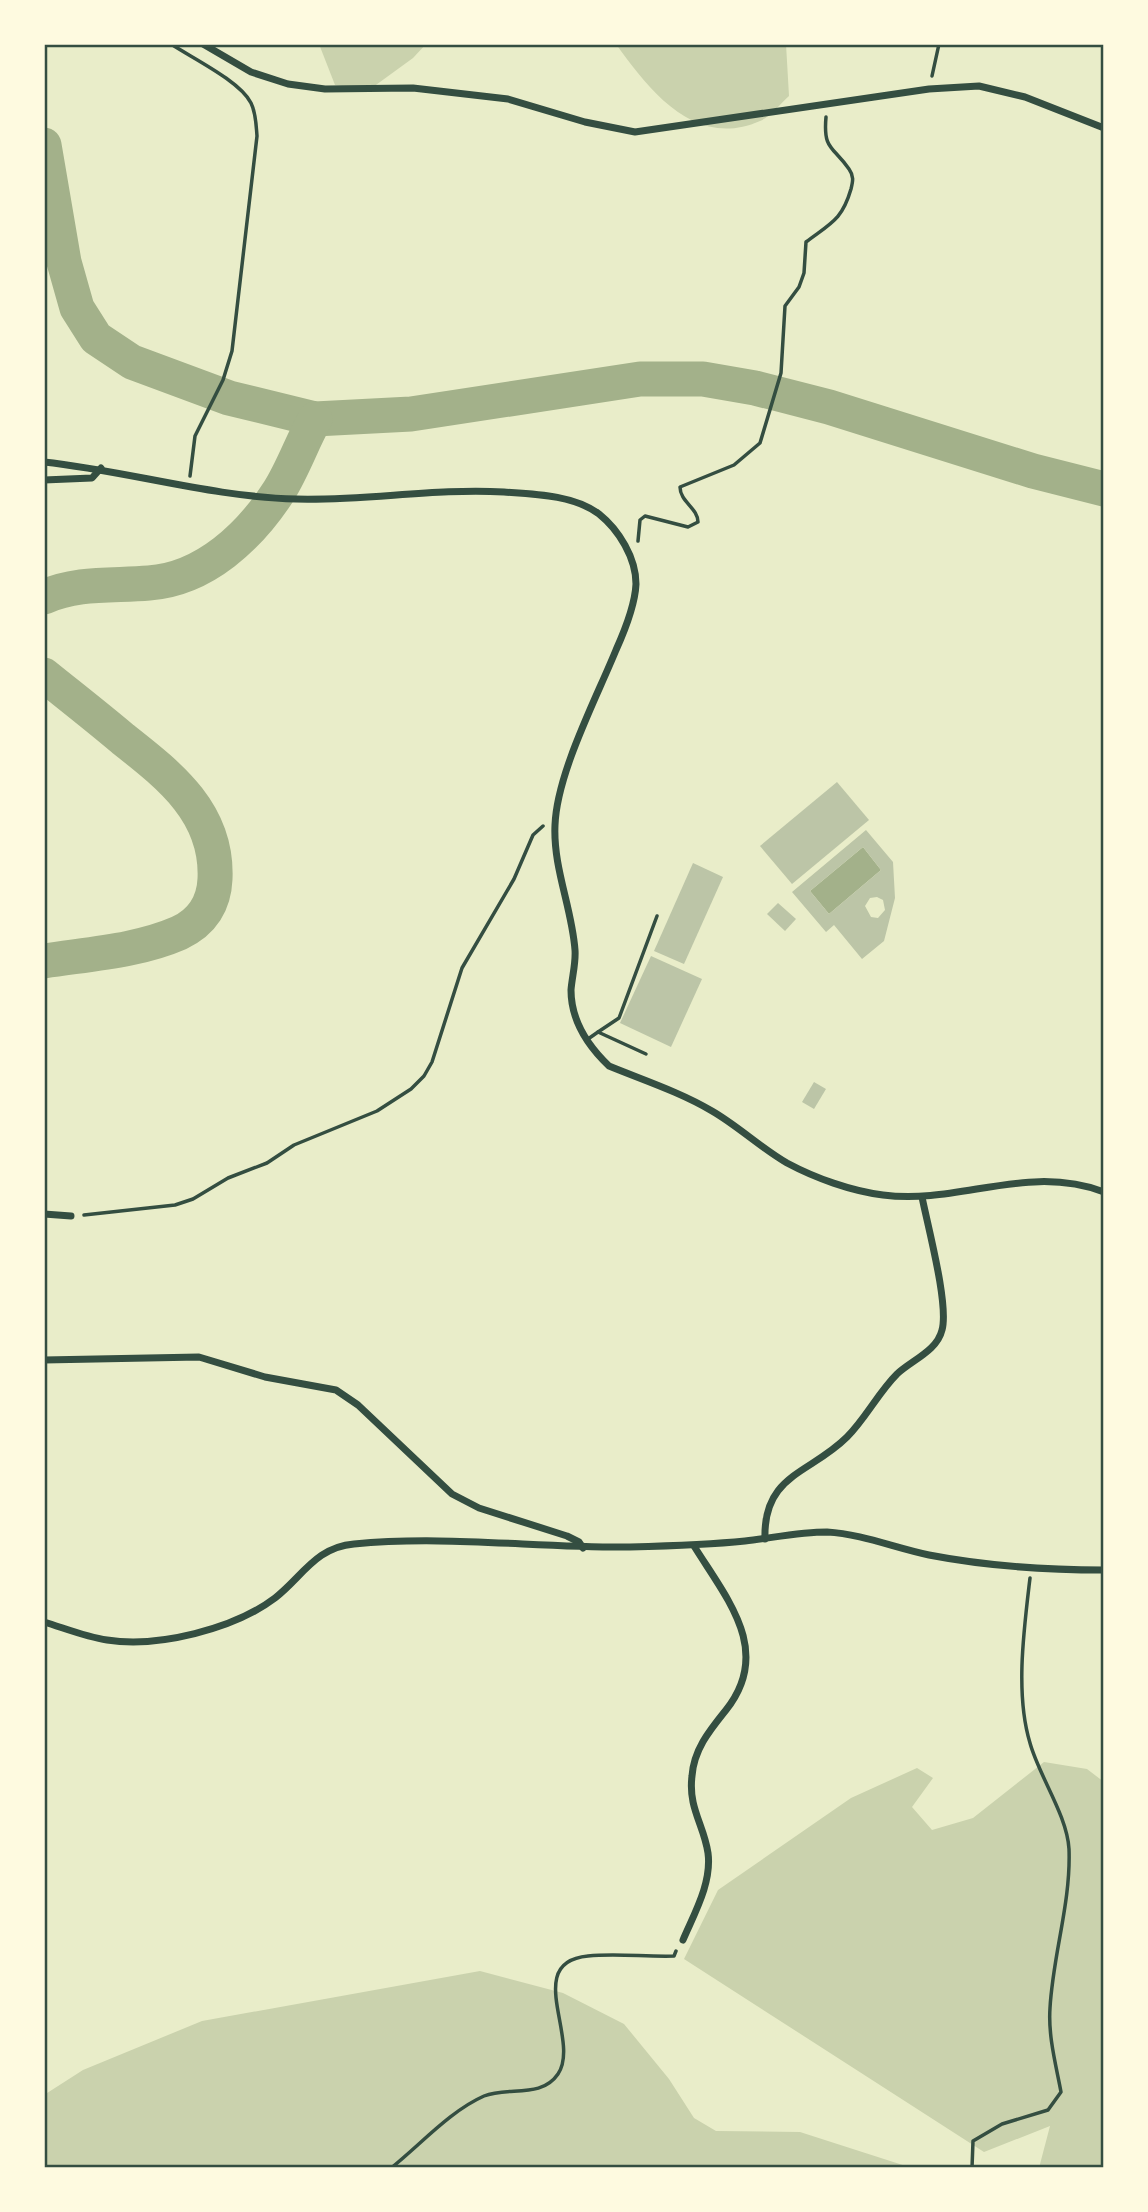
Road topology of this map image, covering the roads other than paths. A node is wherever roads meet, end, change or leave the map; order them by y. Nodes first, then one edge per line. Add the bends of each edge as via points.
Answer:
1 (203, 44) edge
2 (1104, 128) edge
3 (44, 462) edge
4 (101, 468) junction
5 (44, 480) edge
6 (657, 916) dead end
7 (598, 1032) junction
8 (586, 1040) junction
9 (646, 1054) dead end
10 (1104, 1192) edge
11 (922, 1197) junction
12 (44, 1214) edge
13 (71, 1216) road end
14 (44, 1360) edge
15 (765, 1539) junction
16 (694, 1546) junction
17 (583, 1548) junction
18 (1104, 1570) edge
19 (44, 1622) edge
20 (683, 1940) road end

1 - 2 street via 251,72 288,84 325,89 413,88 508,99 635,132 929,89 979,86 1003,89
3 - 4 street
4 - 5 street via 92,478
4 - 8 street via 261,497 360,499 457,489 532,494 575,503 598,514 628,549 634,569 633,602 566,773 555,823 558,870 575,952 571,993
6 - 7 lane via 619,1018
7 - 8 lane
7 - 9 lane
8 - 11 street via 610,1066 710,1109 785,1162 849,1187
10 - 11 street via 1086,1185 1020,1181
11 - 15 street via 944,1317 938,1341 899,1372 845,1439 780,1486 768,1504
12 - 13 street
14 - 17 street via 199,1357 265,1377 336,1390 358,1405 452,1494 478,1508 567,1536
15 - 16 street
15 - 18 street via 825,1532 856,1535 927,1555 1031,1568
16 - 17 street
16 - 20 street via 740,1623 747,1659 737,1696 708,1733 692,1770 693,1810 708,1852 708,1868
17 - 19 street via 476,1541 352,1544 311,1560 277,1596 253,1613 186,1635 107,1640

